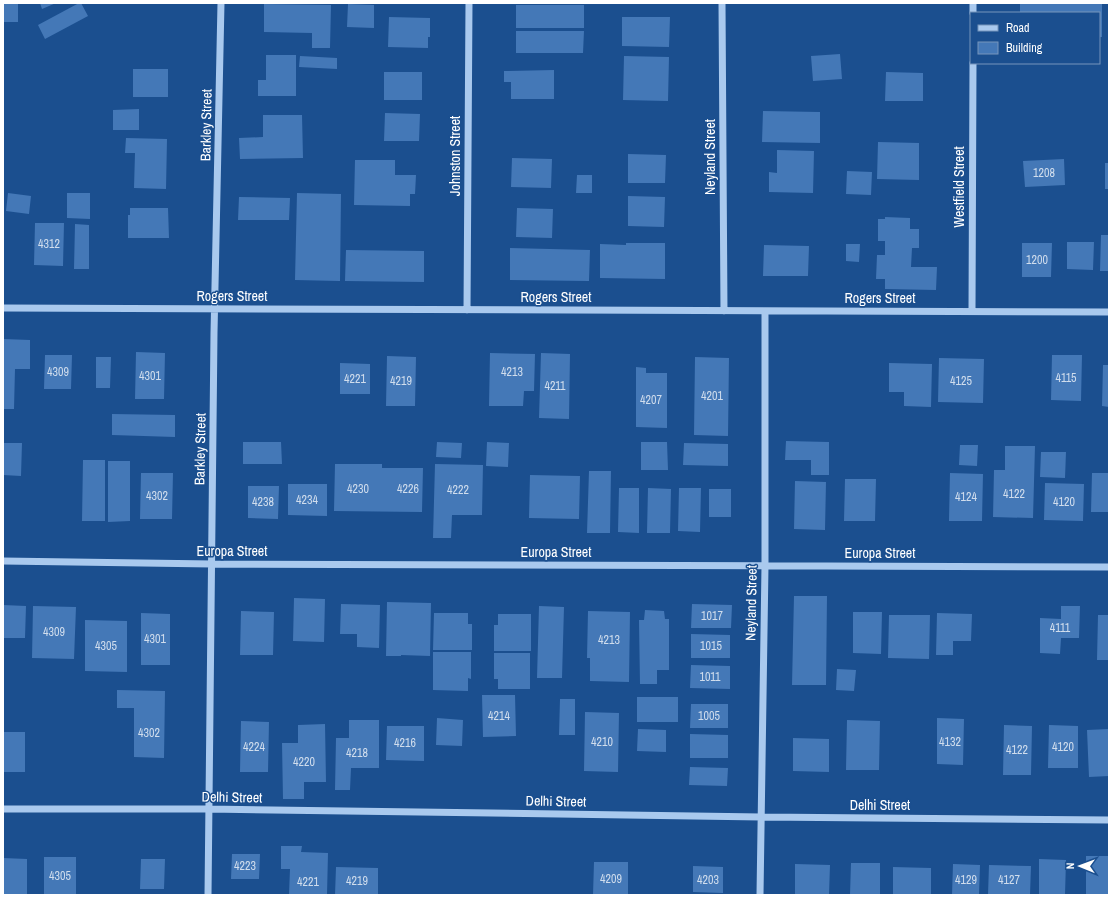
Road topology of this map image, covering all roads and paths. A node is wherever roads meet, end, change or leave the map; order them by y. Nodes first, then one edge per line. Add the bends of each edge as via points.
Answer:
1 (221, 3) edge
2 (469, 3) edge
3 (722, 3) edge
4 (973, 64) edge
5 (3, 308) edge
6 (215, 309) junction
7 (467, 310) junction
8 (724, 311) junction
9 (765, 311) junction
10 (972, 311) junction
11 (1109, 312) edge
12 (3, 561) edge
13 (212, 564) junction
14 (765, 566) junction
15 (1109, 567) edge
16 (3, 809) edge
17 (209, 809) junction
18 (761, 817) junction
19 (1109, 820) edge
20 (208, 895) edge
21 (760, 895) edge

1 - 6 street, Barkley Street
2 - 7 street, Johnston Street
3 - 8 street, Neyland Street
4 - 10 street, Westfield Street
5 - 6 street, Rogers Street
6 - 7 street, Rogers Street
6 - 13 street, Barkley Street
7 - 8 street, Rogers Street
8 - 9 street, Rogers Street
9 - 10 street, Rogers Street
9 - 14 street, Neyland Street
10 - 11 street, Rogers Street
12 - 13 street, Europa Street
13 - 14 street, Europa Street
13 - 17 street, Barkley Street
14 - 15 street, Europa Street
14 - 18 street, Neyland Street
16 - 17 street, Delhi Street
17 - 18 street, Delhi Street
17 - 20 street, Barkley Street
18 - 19 street, Delhi Street
18 - 21 street, Neyland Street

